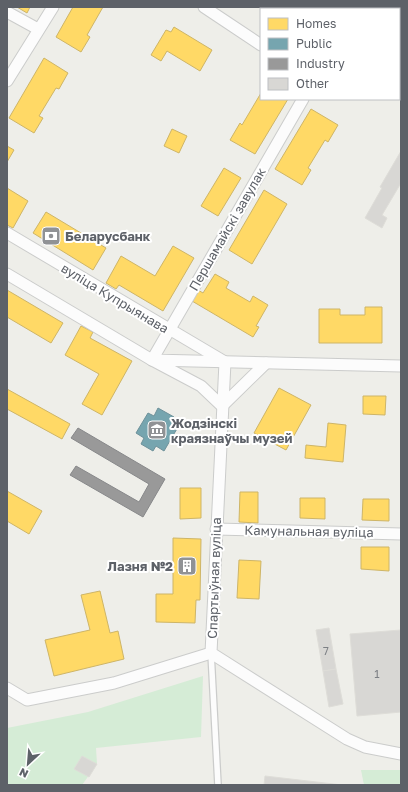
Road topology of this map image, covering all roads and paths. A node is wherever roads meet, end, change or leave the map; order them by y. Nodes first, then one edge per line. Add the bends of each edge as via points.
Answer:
1 (53, 7) edge
2 (204, 7) edge
3 (7, 12) edge
4 (38, 30) junction
5 (260, 44) edge
6 (7, 81) edge
7 (302, 100) edge
8 (7, 233) edge
9 (7, 274) edge
10 (169, 330) junction
11 (152, 360) junction
12 (225, 362) junction
13 (266, 363) junction
14 (401, 366) edge
15 (222, 406) junction
16 (216, 529) junction
17 (401, 534) edge
18 (211, 653) junction
19 (7, 688) edge
20 (401, 754) edge
21 (218, 785) edge

1 - 4 street
2 - 5 street
3 - 4 street
4 - 6 street
7 - 10 street, Першамайскі завулак
8 - 10 street, вуліца Купрыянава
9 - 11 street, вуліца Купрыянава
10 - 11 street, Першамайскі завулак
10 - 12 street, вуліца Купрыянава
11 - 12 street, вуліца Купрыянава
11 - 15 street, вуліца Купрыянава via 201,386
12 - 13 street, вуліца Купрыянава
12 - 15 street, Спартыўная вуліца
13 - 14 street, вуліца Купрыянава
13 - 15 street
15 - 16 street, Спартыўная вуліца
16 - 17 street, Камунальная вуліца
16 - 18 street, Спартыўная вуліца
18 - 19 street via 114,683 27,700
18 - 20 street, Спартыўная вуліца via 347,739 365,747
18 - 21 lane

